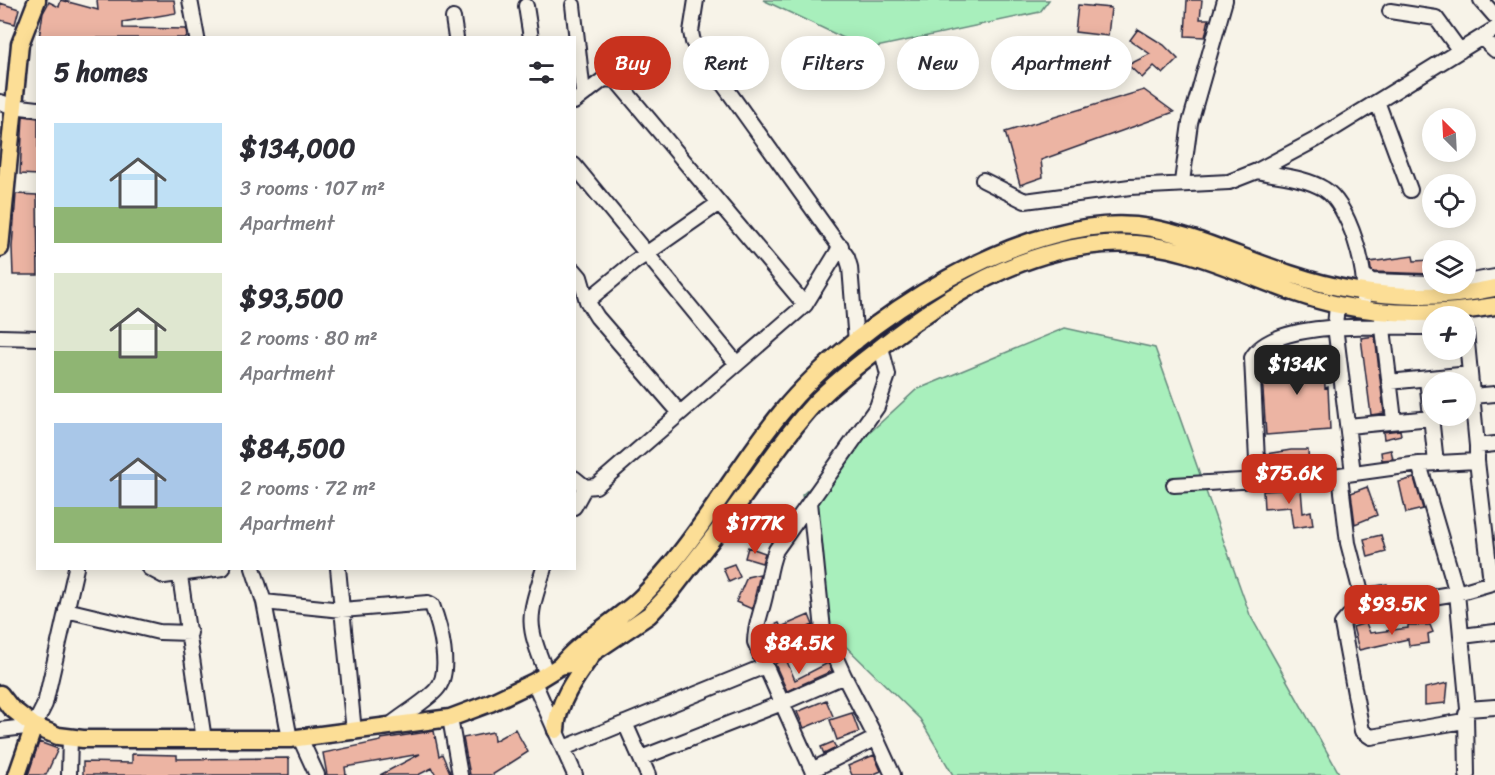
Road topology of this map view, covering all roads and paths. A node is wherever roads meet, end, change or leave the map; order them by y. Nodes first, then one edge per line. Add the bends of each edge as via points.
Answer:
1 (37, 0) edge
2 (190, 0) edge
3 (696, 0) edge
4 (1225, 0) edge
5 (1480, 0) edge
6 (573, 5) dead end
7 (526, 6) dead end
8 (1390, 11) dead end
9 (1495, 16) edge
10 (453, 18) dead end
11 (1495, 29) edge
12 (197, 36) edge
13 (456, 36) edge
14 (531, 36) edge
15 (575, 36) edge
16 (1482, 38) junction
17 (1495, 50) edge
18 (1460, 51) junction
19 (576, 52) edge
20 (579, 98) edge
21 (6, 104) edge
22 (1378, 104) junction
23 (36, 109) edge
24 (576, 167) edge
25 (1257, 171) junction
26 (983, 180) dead end
27 (1182, 182) junction
28 (1410, 190) dead end
29 (719, 203) junction
30 (2, 205) edge
31 (841, 246) junction
32 (0, 248) edge
33 (647, 255) junction
34 (1013, 256) junction
35 (1495, 277) edge
36 (576, 278) edge
37 (1476, 280) edge
38 (1422, 284) edge
39 (1495, 288) edge
40 (1364, 293) junction
41 (587, 301) junction
42 (805, 305) junction
43 (1337, 305) junction
44 (1495, 306) edge
45 (1476, 311) edge
46 (1422, 317) edge
47 (1382, 320) junction
48 (1335, 326) junction
49 (1422, 326) edge
50 (0, 337) edge
51 (36, 338) edge
52 (856, 342) junction
53 (884, 344) junction
54 (737, 364) junction
55 (1422, 379) edge
56 (1389, 382) junction
57 (1495, 394) edge
58 (1476, 396) edge
59 (680, 412) junction
60 (1422, 418) edge
61 (1394, 420) junction
62 (1348, 426) junction
63 (1432, 426) edge
64 (1475, 426) edge
65 (1495, 444) edge
66 (1477, 446) junction
67 (754, 450) junction
68 (770, 461) junction
69 (1477, 461) junction
70 (1436, 463) junction
71 (1419, 464) junction
72 (1346, 474) junction
73 (1258, 481) junction
74 (580, 483) edge
75 (1174, 485) dead end
76 (576, 499) edge
77 (810, 502) junction
78 (1489, 530) edge
79 (76, 570) edge
80 (153, 570) edge
81 (212, 570) edge
82 (254, 570) edge
83 (338, 570) edge
84 (543, 570) edge
85 (180, 576) junction
86 (1493, 582) edge
87 (1457, 592) junction
88 (264, 602) junction
89 (1365, 608) junction
90 (66, 610) junction
91 (342, 610) junction
92 (823, 630) junction
93 (1495, 632) edge
94 (190, 633) junction
95 (1462, 636) junction
96 (591, 655) junction
97 (763, 662) junction
98 (547, 673) junction
99 (844, 676) junction
100 (0, 694) edge
101 (782, 704) junction
102 (1495, 707) edge
103 (1466, 715) junction
104 (450, 718) junction
105 (625, 723) junction
106 (34, 726) junction
107 (388, 727) junction
108 (0, 729) edge
109 (556, 730) junction
110 (354, 732) junction
111 (70, 738) junction
112 (876, 738) junction
113 (295, 739) junction
114 (204, 740) junction
115 (564, 748) junction
116 (641, 758) junction
117 (809, 774) edge
118 (16, 775) edge
119 (69, 775) edge
120 (317, 775) edge
121 (460, 775) edge
122 (575, 775) edge
123 (648, 775) edge
124 (893, 775) edge
125 (1467, 775) edge

1 - 21 main road via 20,44
2 - 12 street
3 - 31 street via 693,42
4 - 27 street via 1190,123
5 - 9 street
6 - 15 street
7 - 14 street
8 - 18 street via 1436,18
10 - 13 street
11 - 16 street
16 - 17 street
16 - 18 street
18 - 22 street
19 - 20 street
20 - 29 street via 604,78 616,80
21 - 23 street
21 - 30 main road
22 - 25 street
22 - 28 street
24 - 33 street
25 - 27 street via 1229,182
25 - 40 street via 1312,183 1326,190 1346,220
26 - 27 street via 1025,201
29 - 33 street
29 - 42 street
30 - 32 main road
31 - 42 street
31 - 52 street via 850,267
33 - 41 street
33 - 54 street
34 - 40 main road via 1046,237 1098,226 1149,228 1202,242 1288,274
34 - 43 main road via 1084,245 1158,246
34 - 52 main road via 933,287
34 - 53 main road
35 - 37 street
36 - 41 street
38 - 40 street via 1371,281
39 - 40 main road via 1457,295
40 - 43 main road
40 - 47 main road
41 - 59 street
42 - 54 street
43 - 48 street
44 - 45 main road
46 - 47 main road
47 - 48 street
47 - 49 street
47 - 56 street
48 - 62 street
48 - 73 street via 1285,335 1263,345 1252,358
50 - 51 street
52 - 67 main road via 800,392
53 - 68 main road via 813,405
53 - 77 street via 888,375 877,407
54 - 59 street
55 - 56 street
56 - 61 street
57 - 58 street
59 - 74 street via 596,486
60 - 61 street
61 - 62 street
62 - 72 street
63 - 70 street
64 - 66 street
65 - 66 street
66 - 69 street
67 - 68 main road
67 - 98 main road via 716,507 644,596
68 - 96 main road via 670,593 649,615
69 - 70 street
69 - 78 street
70 - 71 street
71 - 72 street
71 - 87 street
72 - 73 street
72 - 89 street via 1348,543
73 - 75 street
74 - 76 street
77 - 92 street
77 - 97 street via 776,550 768,570 755,632
78 - 86 street
79 - 90 street
80 - 85 street via 164,576
81 - 85 street
82 - 88 street
83 - 91 street
84 - 98 street via 530,612 530,627
85 - 94 street
86 - 87 street
87 - 89 street
87 - 95 street
88 - 91 street
88 - 113 street
89 - 103 street via 1342,624 1362,731 1371,737
90 - 94 street via 159,632
90 - 106 street via 45,704
91 - 107 street via 429,603 434,611 445,659 442,682 436,691
91 - 110 street
92 - 97 street
92 - 99 street
93 - 95 street
94 - 114 street
95 - 103 street
96 - 98 main road
96 - 109 main road via 556,718
97 - 101 street
97 - 105 street
98 - 104 main road
98 - 109 street
99 - 101 street
99 - 112 street
100 - 106 main road
101 - 116 street
101 - 117 street
102 - 103 street
103 - 125 street
104 - 107 main road
104 - 121 street
105 - 115 street
105 - 116 street
106 - 108 street
106 - 111 main road
106 - 118 main road
107 - 110 main road
109 - 115 street
110 - 113 main road
111 - 114 main road
111 - 119 street
112 - 117 street
112 - 124 street
113 - 114 main road
113 - 120 street
115 - 122 street
116 - 123 street

